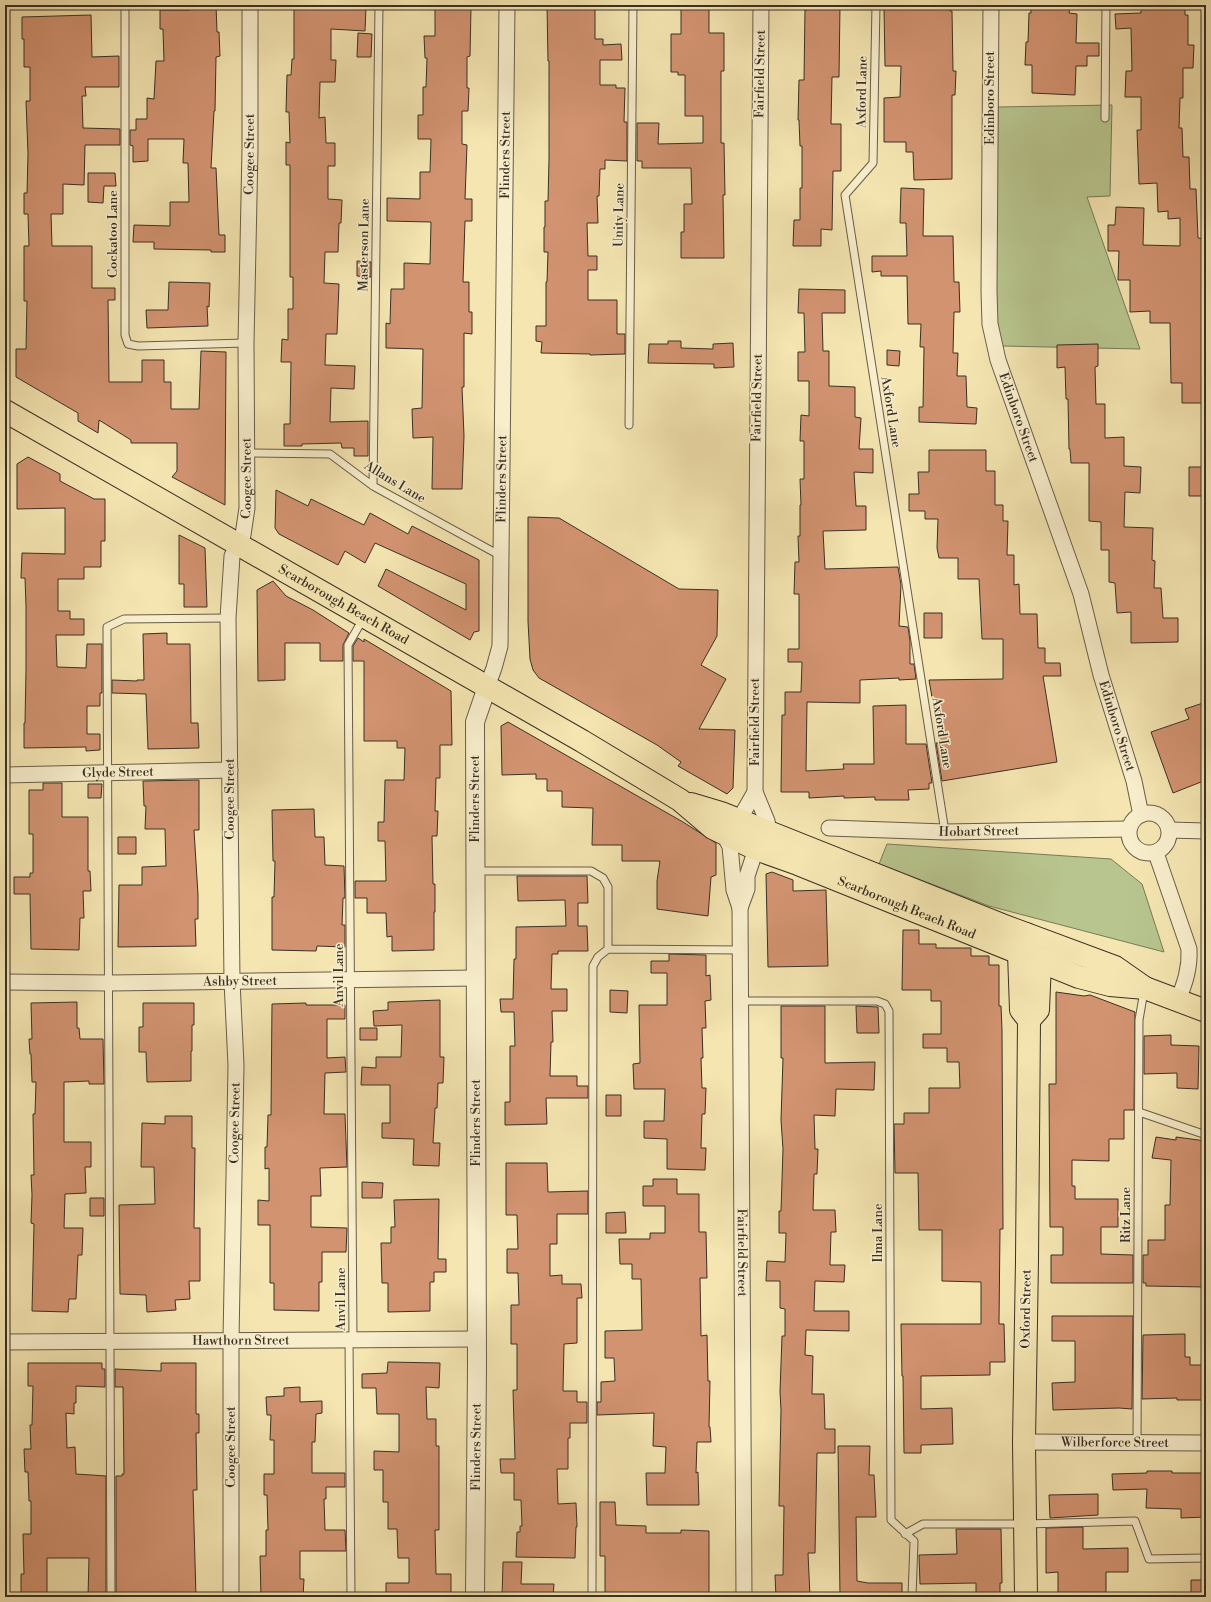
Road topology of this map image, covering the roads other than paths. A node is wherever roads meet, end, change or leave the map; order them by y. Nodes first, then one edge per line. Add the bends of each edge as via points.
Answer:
1 (125, 5) edge
2 (250, 5) edge
3 (379, 5) edge
4 (507, 5) edge
5 (633, 5) edge
6 (761, 5) edge
7 (876, 5) edge
8 (991, 5) edge
9 (1106, 5) edge
10 (1105, 118) dead end
11 (246, 343) junction
12 (5, 411) edge
13 (629, 425) dead end
14 (246, 453) junction
15 (373, 486) junction
16 (238, 544) junction
17 (501, 556) junction
18 (364, 616) junction
19 (228, 618) junction
20 (487, 687) junction
21 (230, 770) junction
22 (108, 773) junction
23 (5, 775) edge
24 (755, 792) junction
25 (1141, 815) junction
26 (730, 826) junction
27 (829, 828) dead end
28 (1129, 829) junction
29 (1169, 830) junction
30 (1206, 831) edge
31 (770, 832) junction
32 (945, 832) junction
33 (756, 849) junction
34 (1156, 852) junction
35 (475, 871) junction
36 (740, 908) junction
37 (1023, 943) junction
38 (608, 949) junction
39 (742, 950) junction
40 (1044, 952) junction
41 (475, 978) junction
42 (351, 979) junction
43 (232, 981) junction
44 (5, 982) edge
45 (110, 983) junction
46 (1145, 988) junction
47 (1178, 1000) junction
48 (742, 1001) junction
49 (1206, 1011) edge
50 (1028, 1020) junction
51 (1139, 1112) junction
52 (1206, 1135) edge
53 (351, 1339) junction
54 (477, 1339) junction
55 (231, 1340) junction
56 (110, 1341) junction
57 (5, 1342) edge
58 (1024, 1442) junction
59 (1137, 1442) junction
60 (1206, 1443) edge
61 (1026, 1524) junction
62 (905, 1534) junction
63 (1206, 1558) edge
64 (111, 1597) edge
65 (231, 1597) edge
66 (351, 1597) edge
67 (475, 1597) edge
68 (592, 1597) edge
69 (744, 1597) edge
70 (912, 1597) edge
71 (1026, 1597) edge

1 - 11 lane, Cockatoo Lane via 124,335 128,344 138,346
2 - 11 street, Coogee Street
3 - 15 lane, Masterson Lane
4 - 17 street, Flinders Street
5 - 13 lane, Unity Lane
6 - 24 street, Fairfield Street
7 - 32 lane, Axford Lane via 873,163 845,195
8 - 25 street, Edinboro Street via 990,324 998,360 1080,594 1101,675 1134,781
9 - 10 lane
11 - 14 street, Coogee Street
12 - 16 main road, Scarborough Beach Road
14 - 15 lane, Allans Lane via 330,454
14 - 16 street, Coogee Street via 247,508 243,535
15 - 17 lane, Allans Lane
16 - 18 main road, Scarborough Beach Road
16 - 19 street, Coogee Street via 232,556
17 - 20 street, Flinders Street via 500,646
18 - 20 main road, Scarborough Beach Road
18 - 42 lane, Anvil Lane via 348,645
19 - 21 street, Coogee Street
19 - 22 lane via 124,619 107,627
20 - 26 main road, Scarborough Beach Road via 680,800 722,813
20 - 35 street, Flinders Street via 475,722
21 - 22 street, Glyde Street
21 - 43 street, Coogee Street
22 - 23 street, Glyde Street
22 - 45 lane
24 - 26 street, Fairfield Street
24 - 31 street, Fairfield Street
25 - 28 street via 1133,821
25 - 29 street via 1147,813 1161,817
26 - 31 main road, Scarborough Beach Road
26 - 33 main road, Scarborough Beach Road
26 - 36 street, Fairfield Street via 727,839 730,846 734,890
27 - 32 street, Hobart Street
28 - 32 street, Hobart Street
28 - 34 street via 1130,840 1138,850 1145,853
29 - 30 street
29 - 34 street via 1167,843
31 - 37 main road, Scarborough Beach Road
33 - 36 street, Fairfield Street
33 - 37 main road, Scarborough Beach Road
34 - 47 street via 1189,949 1187,977
35 - 38 lane via 591,871 603,878 608,887
35 - 41 street, Flinders Street
36 - 39 street, Fairfield Street
37 - 40 main road, Scarborough Beach Road
37 - 50 main road, Oxford Street via 1021,1010
38 - 39 lane
38 - 68 lane via 598,957 593,966
39 - 48 street, Fairfield Street
40 - 46 main road, Scarborough Beach Road via 1115,967
40 - 50 main road via 1038,1010
41 - 42 street, Ashby Street
41 - 54 street, Flinders Street
42 - 43 street, Ashby Street
42 - 53 lane, Anvil Lane
43 - 45 street, Ashby Street
43 - 55 street, Coogee Street via 236,1065
44 - 45 street, Ashby Street
45 - 56 lane
46 - 47 main road, Scarborough Beach Road
46 - 51 lane, Ritz Lane via 1139,1020
47 - 49 main road, Scarborough Beach Road
48 - 62 lane, Ilma Lane via 877,1001 885,1004 889,1011 891,1520
48 - 69 street, Fairfield Street
50 - 58 main road, Oxford Street
51 - 52 lane
51 - 59 lane, Ritz Lane
53 - 54 street, Hawthorn Street
53 - 55 street, Hawthorn Street
53 - 66 lane, Anvil Lane
54 - 67 street, Flinders Street
55 - 56 street, Hawthorn Street
55 - 65 street, Coogee Street
56 - 57 street, Hawthorn Street
56 - 64 lane
58 - 59 street, Wilberforce Street
58 - 61 main road, Oxford Street
59 - 60 street, Wilberforce Street
61 - 62 lane via 923,1524
61 - 63 lane via 1135,1521 1149,1559
61 - 71 main road, Oxford Street
62 - 70 lane, Ilma Lane via 914,1541

